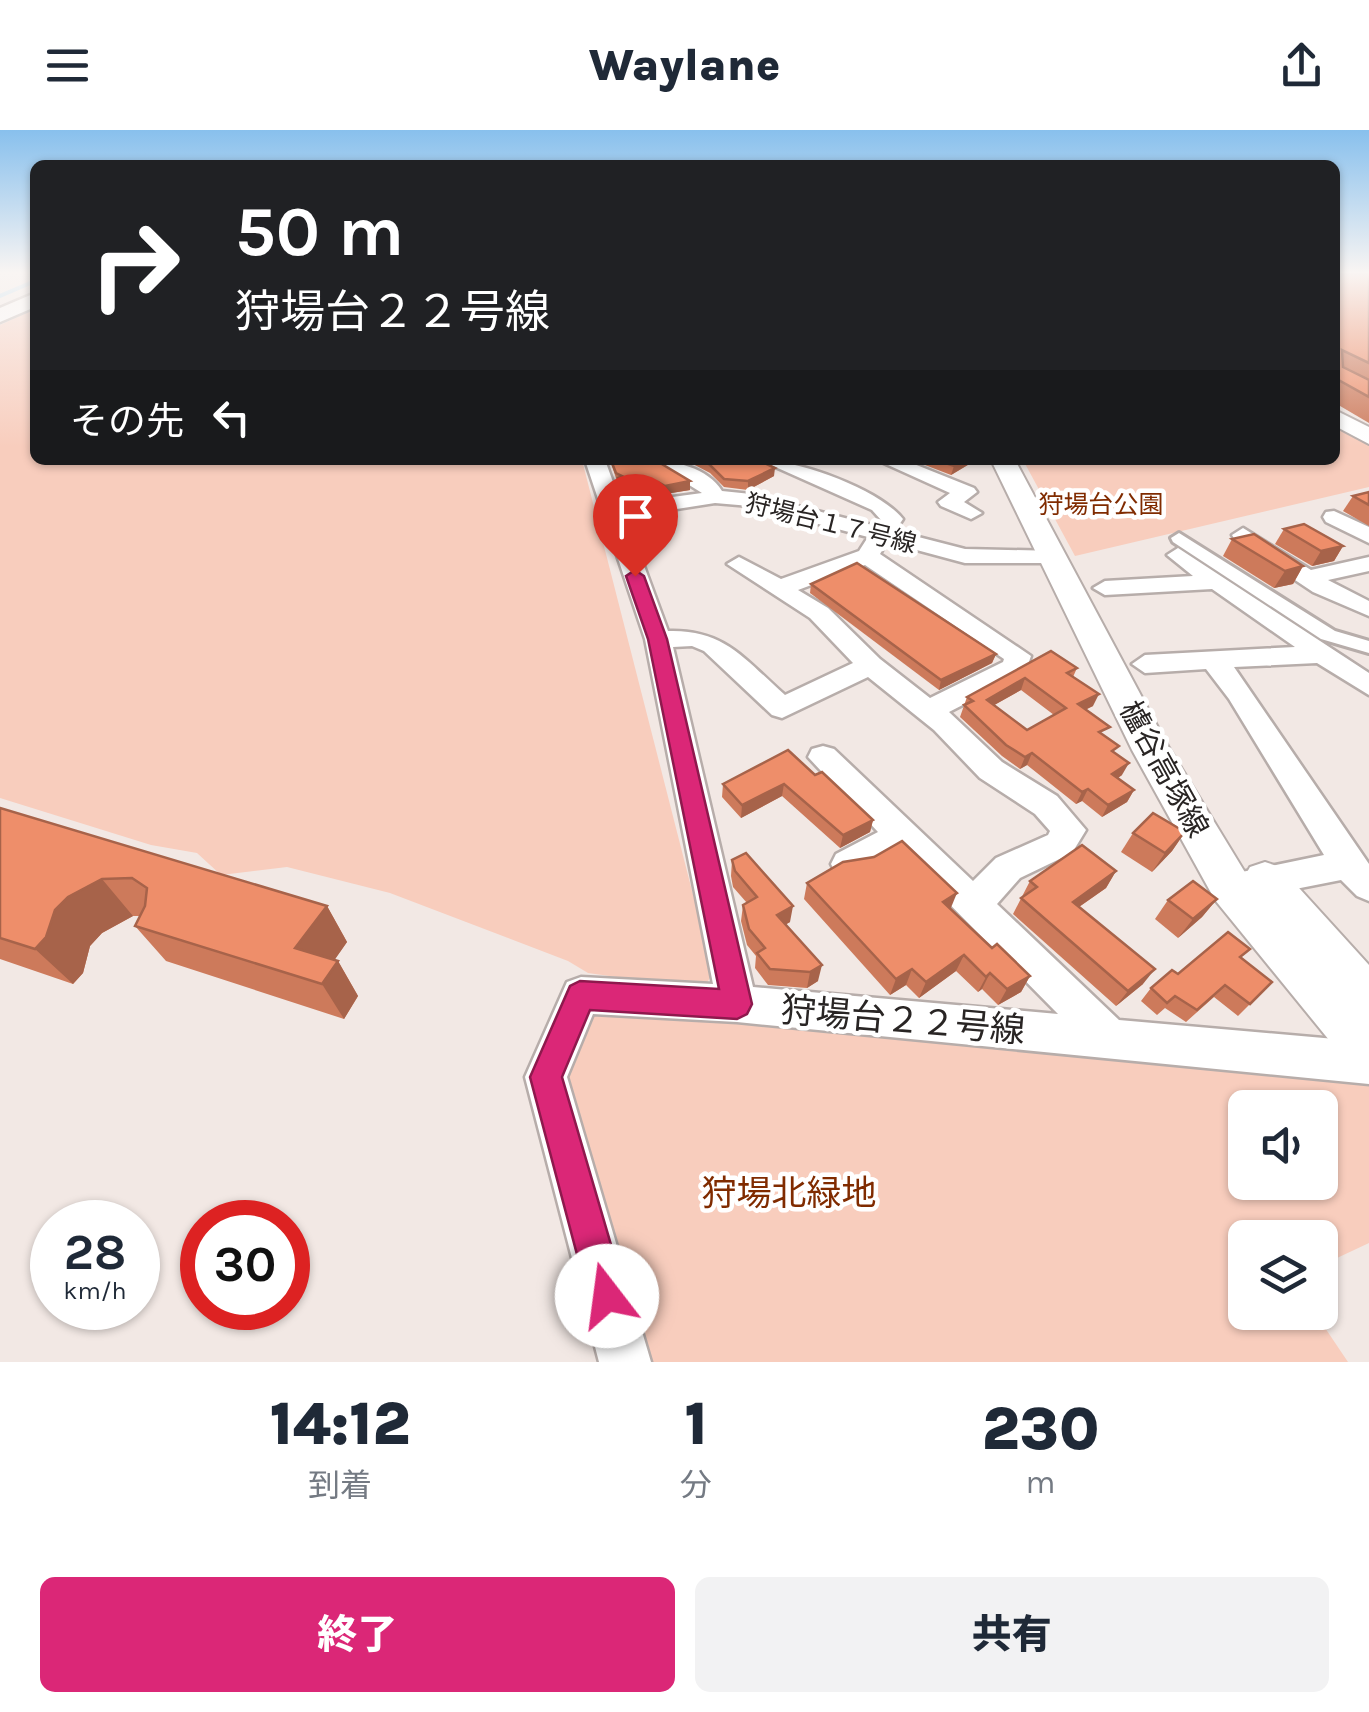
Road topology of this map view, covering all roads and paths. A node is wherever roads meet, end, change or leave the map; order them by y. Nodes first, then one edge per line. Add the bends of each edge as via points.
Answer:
1 (1340, 420) edge
2 (1369, 437) edge
3 (596, 465) edge
4 (669, 465) edge
5 (782, 465) edge
6 (823, 465) edge
7 (900, 465) edge
8 (1005, 465) edge
9 (804, 474) junction
10 (715, 497) junction
11 (613, 512) junction
12 (971, 513) dead end
13 (1334, 516) dead end
14 (1243, 536) edge
15 (1369, 536) edge
16 (874, 546) junction
17 (1179, 547) joint
18 (1050, 556) junction
19 (739, 564) dead end
20 (1369, 564) edge
21 (1312, 577) junction
22 (1216, 582) junction
23 (1105, 588) dead end
24 (777, 589) junction
25 (1369, 610) edge
26 (658, 639) junction
27 (1369, 647) edge
28 (1323, 654) junction
29 (1215, 662) junction
30 (1145, 664) dead end
31 (870, 666) junction
32 (1369, 686) edge
33 (927, 711) junction
34 (822, 757) dead end
35 (902, 835) junction
36 (848, 864) edge
37 (1358, 876) edge
38 (1248, 883) junction
39 (973, 905) junction
40 (1369, 1000) edge
41 (737, 1004) junction
42 (1110, 1039) junction
43 (1369, 1049) edge
44 (1369, 1063) edge
45 (625, 1362) edge

1 - 2 street
3 - 11 street
4 - 10 street via 709,486
5 - 9 street
6 - 9 street
7 - 12 street via 967,492 948,502
8 - 18 street, 櫨谷高塚線
9 - 16 street via 878,506 892,519
10 - 11 street, 狩場台１７号線
10 - 16 street, 狩場台１７号線 via 779,506
11 - 26 street
13 - 15 street
14 - 21 street
16 - 18 street, 狩場台１７号線
16 - 24 street
16 - 33 street via 1018,656 1015,667
17 - 22 street
17 - 27 street via 1328,635
18 - 38 street, 櫨谷高塚線 via 1151,750
19 - 24 street
20 - 21 street
21 - 25 street via 1343,602
22 - 23 street
22 - 28 street
24 - 31 street via 819,613
26 - 31 street via 713,644 782,708
26 - 41 street
28 - 29 street
28 - 32 street
29 - 30 street
29 - 37 street
31 - 33 street
33 - 39 street via 1070,830 1060,844 1008,868
34 - 35 street
35 - 36 street
35 - 39 street
37 - 38 street
38 - 40 street
38 - 43 street, 櫨谷高塚線
39 - 42 street
41 - 42 street, 狩場台２２号線
41 - 45 street, 狩場台２２号線 via 580,995 546,1077
42 - 44 street, 狩場台２２号線

